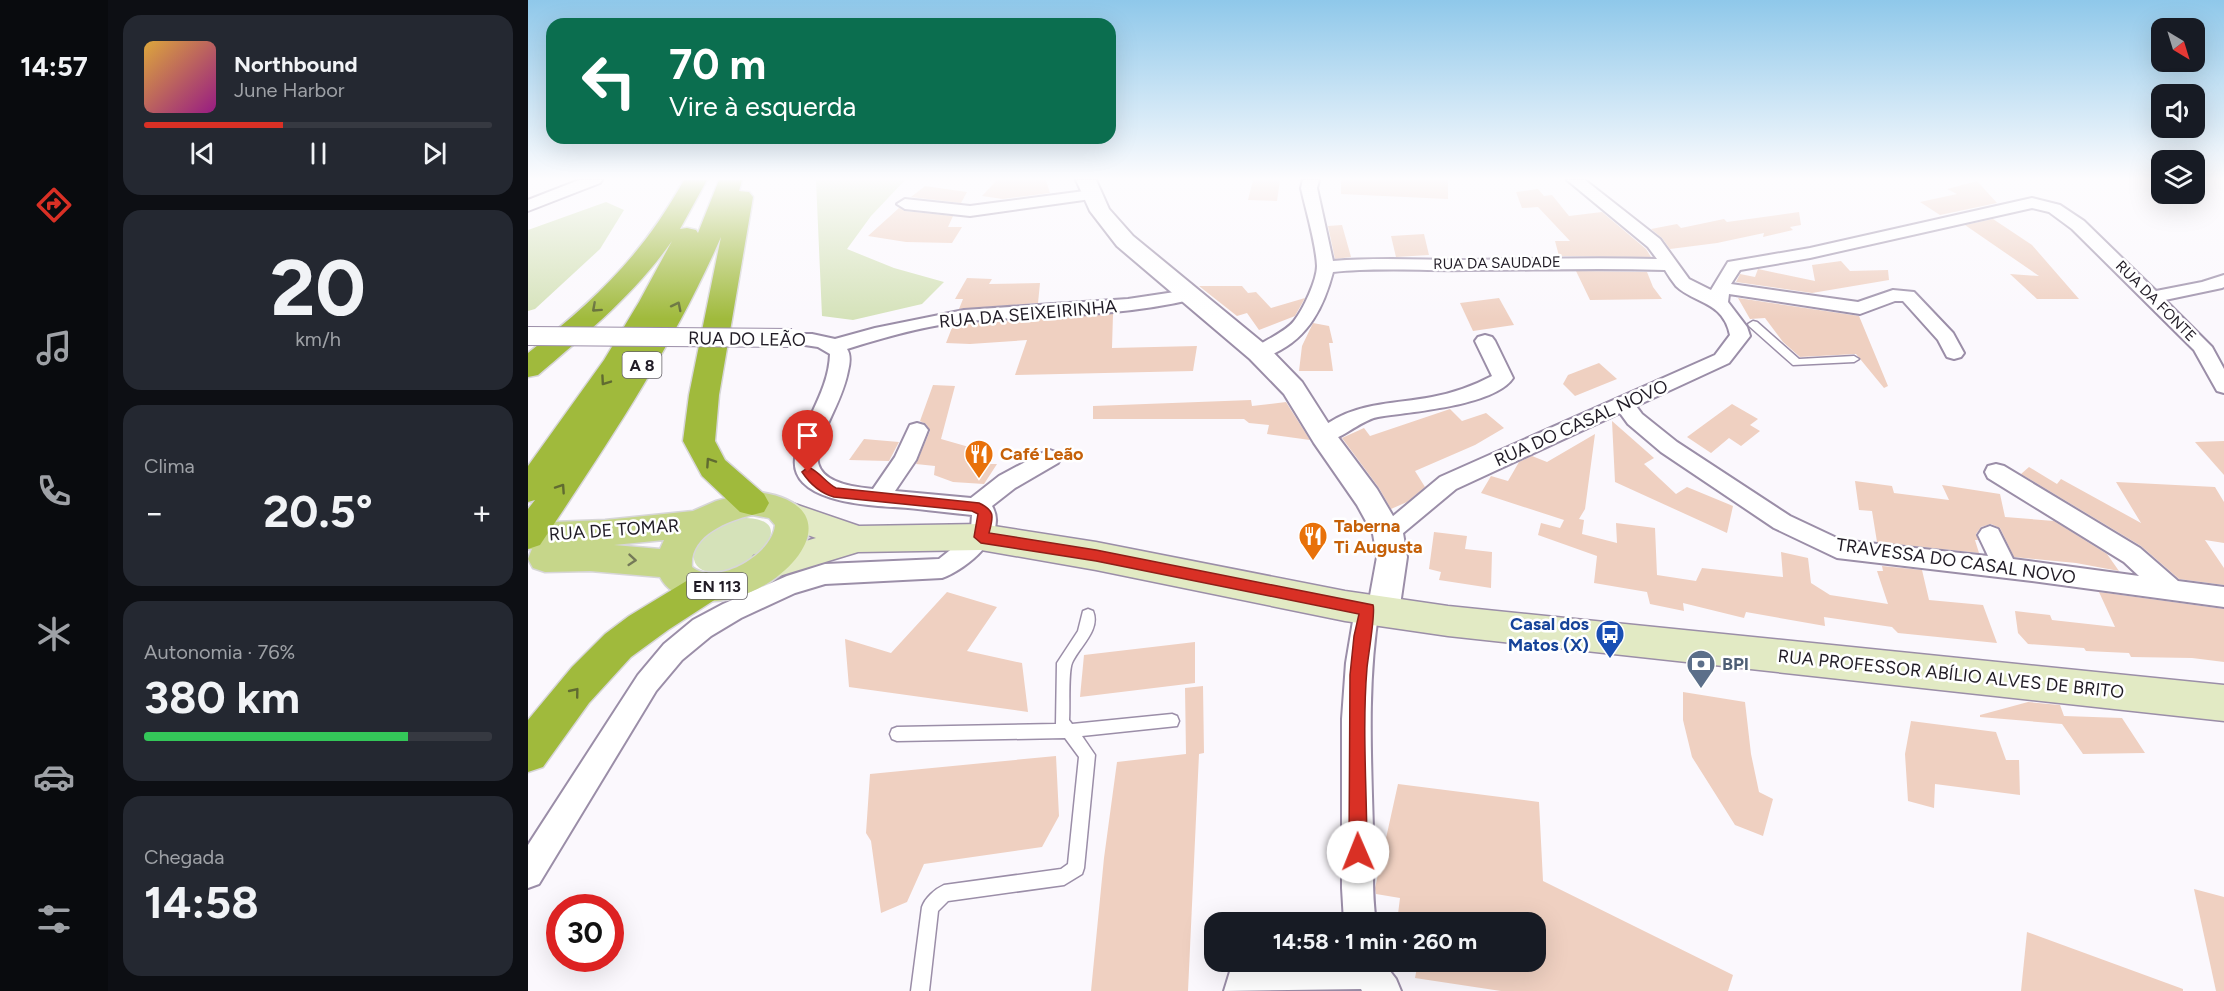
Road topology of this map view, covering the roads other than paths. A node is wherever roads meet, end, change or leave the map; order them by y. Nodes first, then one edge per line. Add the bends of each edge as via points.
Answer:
1 (669, 226) edge
2 (689, 226) edge
3 (714, 226) edge
4 (735, 226) edge
5 (1112, 226) edge
6 (1317, 226) edge
7 (1633, 226) edge
8 (1929, 226) edge
9 (2079, 226) edge
10 (1669, 265) junction
11 (1326, 267) junction
12 (2224, 280) edge
13 (1720, 294) junction
14 (1188, 295) junction
15 (2153, 298) junction
16 (1753, 324) dead end
17 (528, 336) edge
18 (1485, 341) dead end
19 (834, 346) junction
20 (1954, 353) dead end
21 (1260, 354) junction
22 (1854, 359) dead end
23 (528, 368) edge
24 (2224, 386) edge
25 (1624, 404) junction
26 (917, 430) dead end
27 (1323, 436) junction
28 (1050, 458) dead end
29 (1996, 472) dead end
30 (528, 490) edge
31 (879, 497) junction
32 (752, 503) junction
33 (789, 515) junction
34 (978, 522) junction
35 (700, 523) junction
36 (1388, 534) junction
37 (1990, 535) dead end
38 (528, 536) edge
39 (858, 539) junction
40 (598, 545) junction
41 (528, 559) edge
42 (674, 564) junction
43 (766, 567) junction
44 (2005, 568) junction
45 (706, 587) junction
46 (2172, 590) junction
47 (2224, 597) edge
48 (1375, 611) junction
49 (1088, 615) dead end
50 (2220, 709) edge
51 (1172, 721) dead end
52 (1068, 731) junction
53 (897, 734) dead end
54 (528, 753) edge
55 (528, 873) edge
56 (1360, 912) edge
57 (1373, 975) edge
58 (920, 991) edge
59 (1241, 991) edge

1 -> 23 highway via 613,293
2 -> 30 highway, A 8 via 616,366
38 -> 3 highway, A 8 via 668,323
32 -> 4 highway via 713,468 699,441
5 - 14 street
6 - 11 street
7 - 10 street via 1654,243
8 - 13 street, RUA DA FONTE via 1734,266
9 - 15 street, RUA DA FONTE
10 - 11 street, RUA DA SAUDADE via 1367,263
10 - 13 street via 1683,283
11 - 21 street via 1317,298 1301,325
12 - 15 street via 2212,287
13 - 20 street via 1860,308 1893,295 1908,296 1946,336
13 - 25 street, RUA DO CASAL NOVO via 1738,327 1740,336 1735,345 1722,359
14 - 19 street, RUA DA SEIXEIRINHA via 1128,305 964,316
14 - 21 street
15 - 24 street, RUA DA FONTE via 2202,347
16 - 22 lane via 1797,363
17 - 19 street, RUA DO LEÃO, bridge via 792,339
18 - 27 street via 1503,378 1478,392 1431,404 1372,411 1347,420
19 - 31 street via 841,363 810,440 806,462 814,480 828,490
21 - 27 street via 1293,388
25 - 36 street, RUA DO CASAL NOVO via 1448,483
25 - 44 street, TRAVESSA DO CASAL NOVO via 1635,419 1679,453 1782,522 1838,549
26 - 31 street via 905,460
27 - 36 street
28 - 34 street via 1007,482
29 - 46 street via 2132,555
31 - 34 street
32 - 33 main road, RUA DE TOMAR / EN 113 via 780,508
32 - 35 main road, RUA DE TOMAR / EN 113
33 - 39 main road, RUA PROFESSOR ABÍLIO ALVES DE BRITO / EN 113
33 - 43 main road, EN 113 via 792,534
34 - 39 main road, RUA PROFESSOR ABÍLIO ALVES DE BRITO / EN 113
34 - 48 main road, RUA PROFESSOR ABÍLIO ALVES DE BRITO / EN 113 via 1096,556
34 - 55 street via 956,560 942,568 825,574 751,602 691,636 647,683
35 - 40 main road, RUA DE TOMAR / EN 113
35 - 42 main road, RUA DE TOMAR / EN 113 via 680,543
36 - 48 street via 1392,557
37 - 44 street
38 - 40 main road, RUA DE TOMAR / EN 113
39 - 43 main road, RUA PROFESSOR ABÍLIO ALVES DE BRITO / EN 113
40 - 41 main road, RUA DE TOMAR / EN 113
40 -> 42 main road, RUA DE TOMAR / EN 113
42 - 45 main road, EN 113 via 680,578
43 - 45 main road, EN 113 via 737,581
44 - 46 street, TRAVESSA DO CASAL NOVO
54 -> 45 highway via 608,655 633,634
46 - 47 street, TRAVESSA DO CASAL NOVO
48 - 50 main road, RUA PROFESSOR ABÍLIO ALVES DE BRITO / EN 113
48 - 56 street via 1362,636 1358,675
49 - 52 lane via 1084,633 1064,663 1062,722
51 - 52 lane
52 - 53 lane
52 - 58 lane via 1087,755 1076,868 1064,877 944,893 930,907
57 - 59 street via 1244,977

